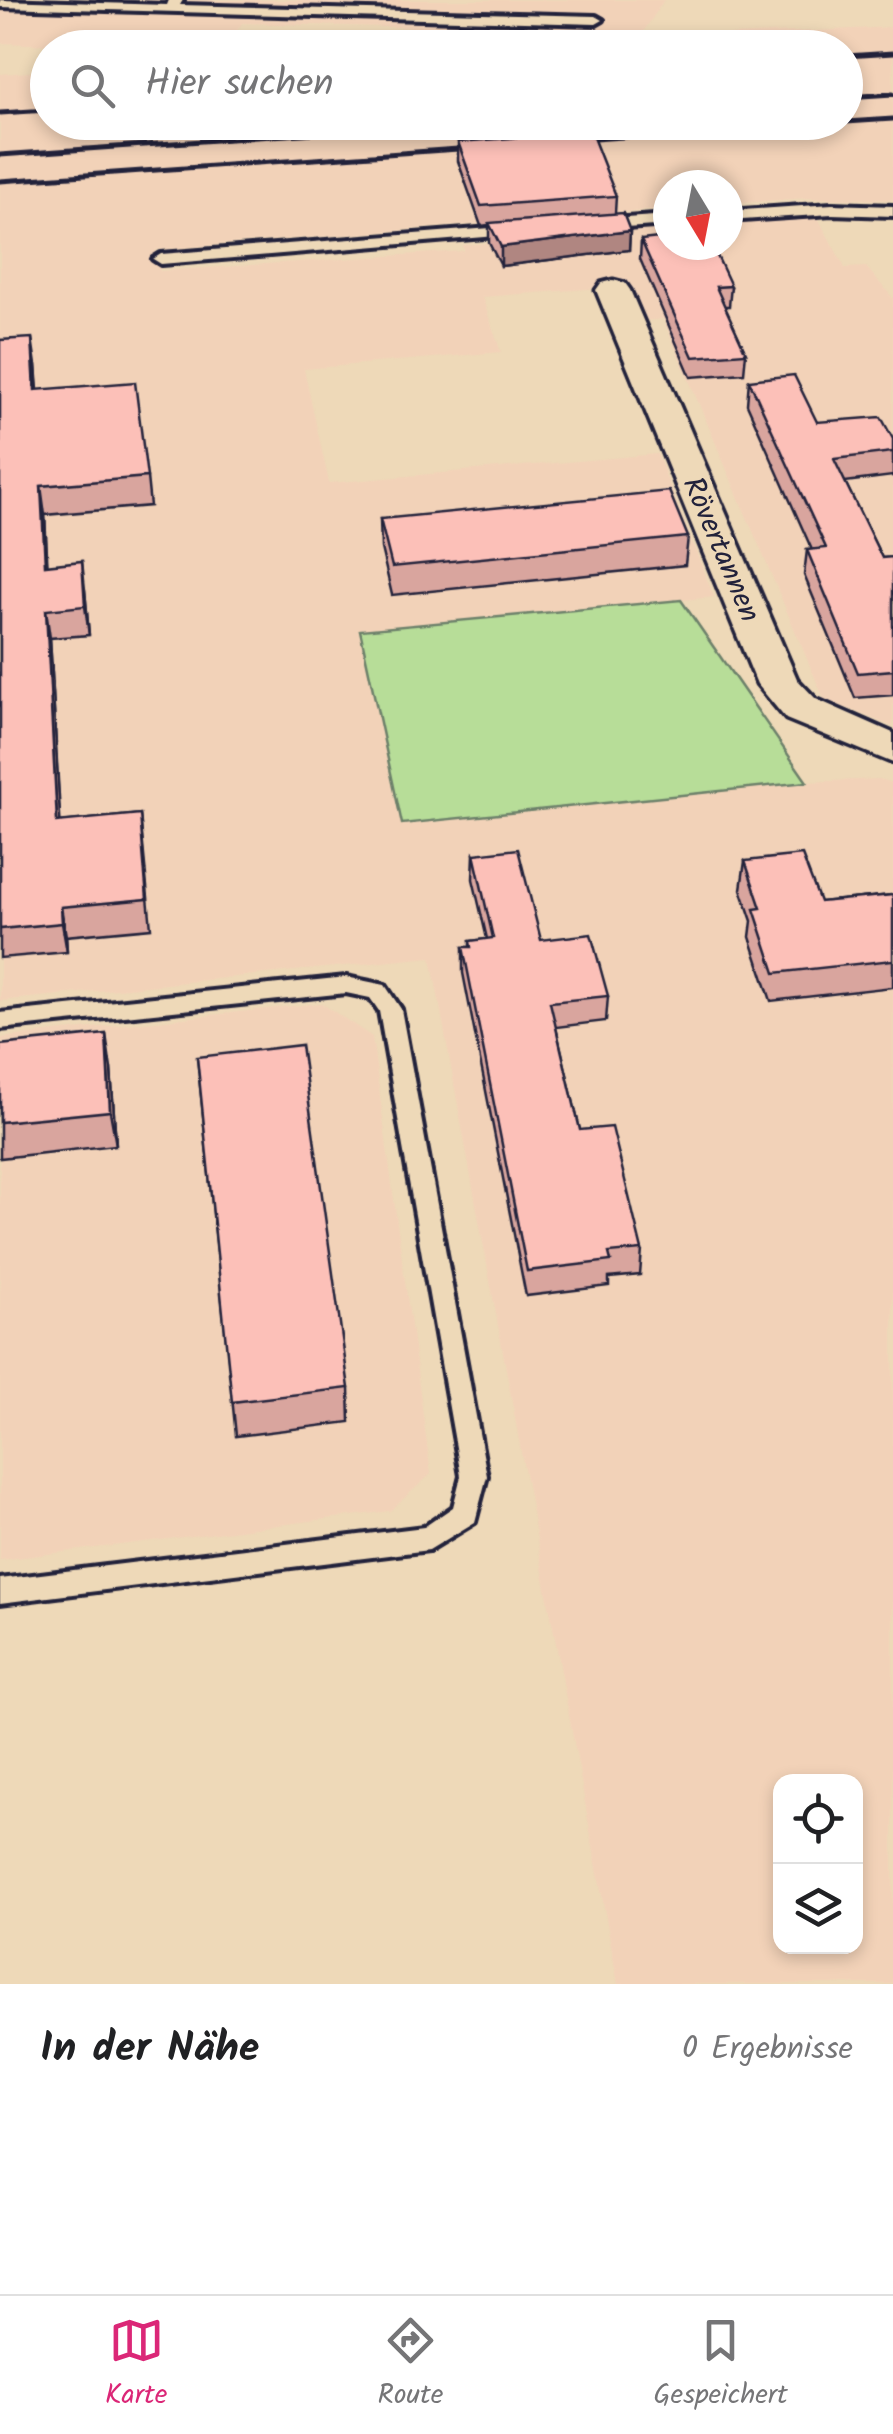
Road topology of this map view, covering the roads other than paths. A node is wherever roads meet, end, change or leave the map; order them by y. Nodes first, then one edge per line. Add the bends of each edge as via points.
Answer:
1 (0, 3) edge
2 (174, 4) edge
3 (596, 20) dead end
4 (893, 211) edge
5 (743, 215) edge
6 (653, 221) edge
7 (589, 226) edge
8 (531, 230) edge
9 (161, 259) dead end
10 (613, 290) dead end
11 (893, 749) edge
12 (0, 1021) edge
13 (0, 1591) edge

1 - 2 lane
2 - 3 lane
4 - 5 lane
6 - 7 lane
8 - 9 lane
10 - 11 street, Rövertannen via 778,684 801,710
12 - 13 lane via 346,985 377,991 390,1009 474,1476 464,1514 429,1538

